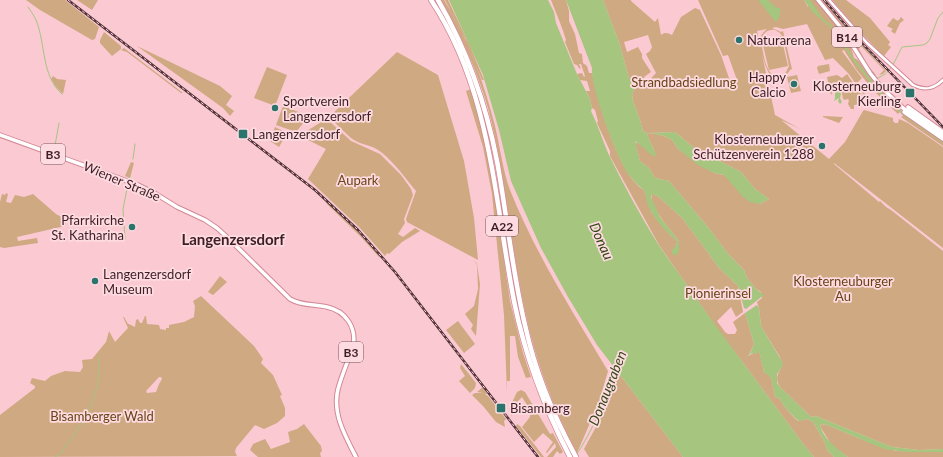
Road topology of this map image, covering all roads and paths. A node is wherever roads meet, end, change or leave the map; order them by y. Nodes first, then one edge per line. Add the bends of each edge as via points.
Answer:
1 (432, 0) edge
2 (438, 0) edge
3 (818, 0) edge
4 (828, 0) edge
5 (943, 80) edge
6 (908, 107) dead end
7 (906, 113) dead end
8 (943, 132) edge
9 (0, 136) edge
10 (943, 136) edge
11 (943, 139) edge
12 (569, 455) edge
13 (356, 457) edge
14 (576, 457) edge

1 - 12 highway, A22 via 462,58 477,100 492,162 514,300 526,351 546,407
2 - 14 highway, A22 via 457,36 482,98 497,161 524,325 556,418
3 - 10 main road, B14 via 842,29 876,81 899,104
4 - 5 street via 867,43 913,85 927,89 935,87
6 - 8 main road
7 - 11 main road
9 - 13 main road, Wiener Straße / B3 via 143,187 217,228 290,299 333,308 344,316 351,324 354,334 353,346 339,385 338,414

